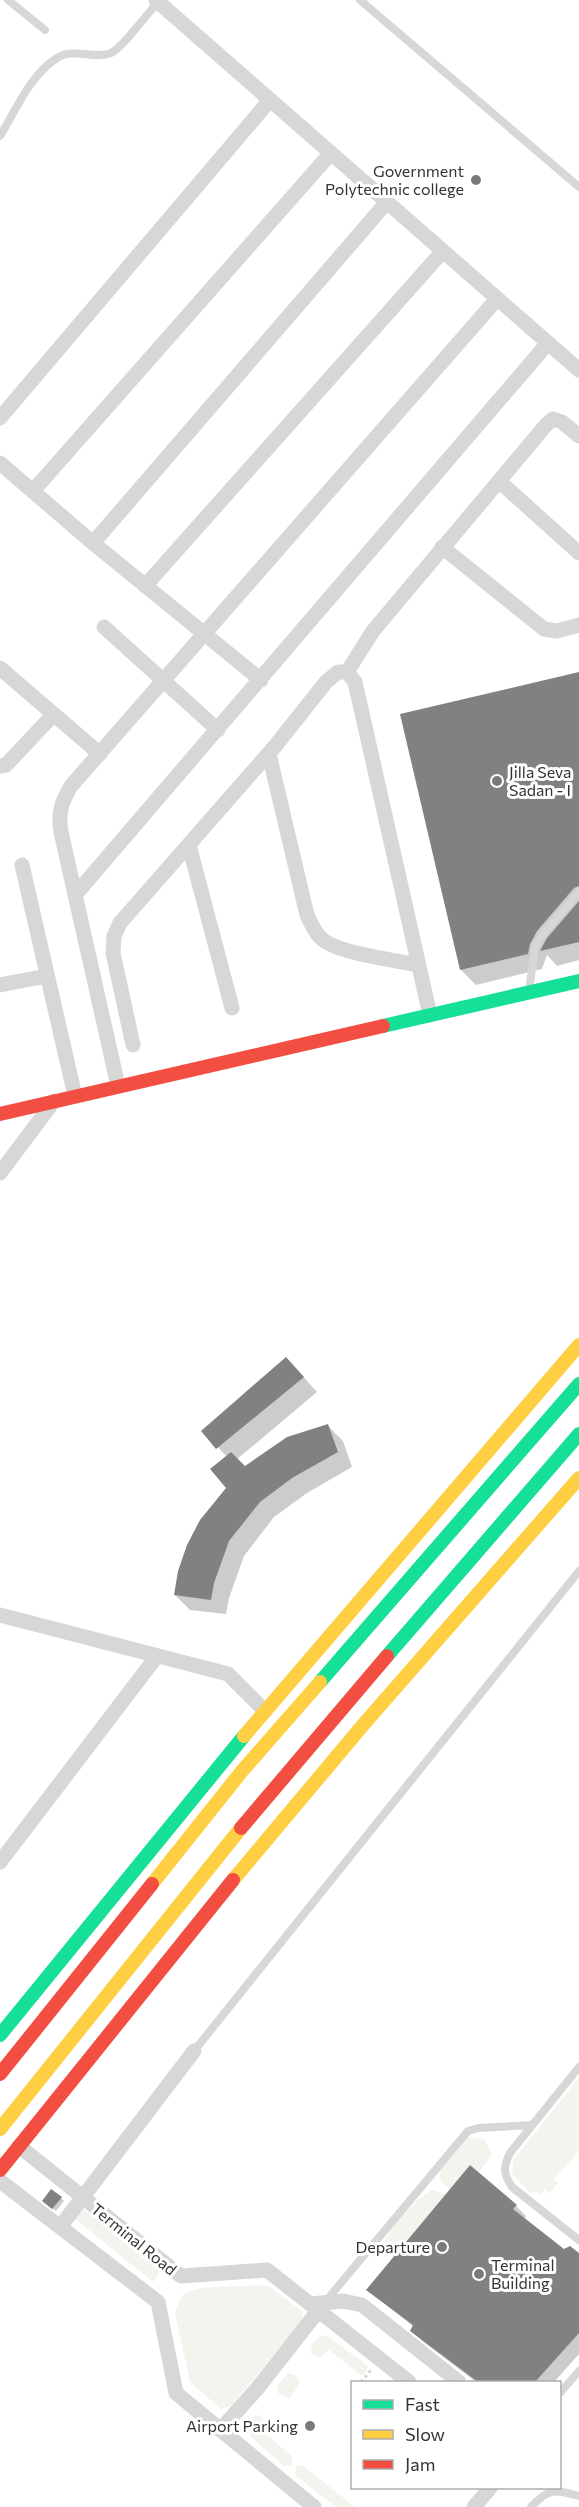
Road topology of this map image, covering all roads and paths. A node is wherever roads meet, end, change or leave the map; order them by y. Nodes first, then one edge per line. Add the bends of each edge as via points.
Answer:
1 (8, 0) edge
2 (360, 0) edge
3 (157, 1) edge
4 (45, 30) dead end
5 (270, 100) junction
6 (0, 136) edge
7 (331, 153) junction
8 (579, 187) edge
9 (387, 202) junction
10 (443, 251) junction
11 (498, 299) junction
12 (548, 343) junction
13 (579, 370) edge
14 (0, 418) edge
15 (579, 436) edge
16 (0, 463) edge
17 (499, 481) junction
18 (33, 491) junction
19 (93, 543) junction
20 (442, 547) junction
21 (579, 553) edge
22 (145, 586) junction
23 (579, 625) edge
24 (104, 627) dead end
25 (205, 634) junction
26 (347, 672) junction
27 (3, 677) edge
28 (164, 680) junction
29 (261, 680) junction
30 (54, 714) junction
31 (218, 730) junction
32 (100, 754) junction
33 (269, 754) junction
34 (0, 766) edge
35 (189, 845) junction
36 (22, 865) dead end
37 (579, 892) edge
38 (75, 895) junction
39 (418, 964) junction
40 (47, 976) junction
41 (579, 981) edge
42 (0, 985) edge
43 (529, 993) junction
44 (232, 1008) dead end
45 (430, 1015) junction
46 (133, 1045) dead end
47 (118, 1086) junction
48 (75, 1096) junction
49 (54, 1101) junction
50 (0, 1112) edge
51 (0, 1173) edge
52 (579, 1345) edge
53 (579, 1384) edge
54 (579, 1434) edge
55 (579, 1478) edge
56 (579, 1571) edge
57 (0, 1615) edge
58 (157, 1656) junction
59 (265, 1711) junction
60 (2, 1854) edge
61 (0, 2035) edge
62 (194, 2051) joint
63 (579, 2067) edge
64 (0, 2074) edge
65 (531, 2125) junction
66 (0, 2129) edge
67 (19, 2146) junction
68 (0, 2170) edge
69 (0, 2181) edge
70 (84, 2198) junction
71 (60, 2227) junction
72 (579, 2240) edge
73 (318, 2306) junction
74 (579, 2371) edge
75 (408, 2381) edge
76 (458, 2381) edge
77 (561, 2392) edge
78 (220, 2430) junction
79 (488, 2489) edge
80 (579, 2496) edge
81 (314, 2507) edge
82 (474, 2507) edge
83 (531, 2507) edge

1 - 4 lane
2 - 8 lane
3 - 5 street
3 - 6 lane via 115,51 103,55 68,53 47,65
5 - 7 street
5 - 14 street
7 - 9 street
7 - 18 street
9 - 10 street
9 - 19 street
10 - 11 street
10 - 22 street
11 - 12 street
11 - 25 street
12 - 13 street
12 - 29 street
15 - 17 street via 553,419
16 - 18 street
17 - 20 street
17 - 21 street
18 - 19 street
19 - 22 street
20 - 23 street via 544,629 557,631
20 - 26 street via 373,631
22 - 25 street
24 - 28 street
25 - 28 street
25 - 29 street
26 - 33 street via 338,672 326,682
26 - 39 street via 355,681
27 - 30 street
28 - 31 street
28 - 32 street
29 - 31 street
30 - 32 street
30 - 34 street via 6,765
31 - 38 street
32 - 38 street via 71,786 58,813
33 - 35 street
33 - 39 street via 314,931 326,942 343,949
35 - 44 street
35 - 46 street via 120,923 114,936 113,953
36 - 40 street
37 - 43 lane via 535,947
38 - 47 street
39 - 45 street
40 - 42 street
40 - 48 street
41 - 43 main road
43 - 45 main road
45 - 47 main road
47 - 48 main road
48 - 49 main road
49 - 50 main road
49 - 51 street
52 - 59 main road
53 - 64 main road via 242,1771
54 - 66 main road via 268,1794
55 - 67 main road via 340,1752
56 - 62 lane
57 - 58 street
58 - 59 street via 228,1674
58 - 60 street
59 - 61 main road
62 - 70 street
63 - 65 lane
65 - 72 lane via 510,2153 503,2167 505,2176 512,2187
65 - 73 lane via 468,2132
67 - 68 main road
67 - 70 street, Terminal Road
69 - 71 street, Terminal Road
70 - 71 street
70 - 73 street, Terminal Road via 181,2276 267,2270
71 - 78 street, Terminal Road via 158,2302 176,2393
73 - 75 street, Terminal Road
73 - 76 street via 342,2301 362,2305
73 - 78 street via 256,2390
74 - 77 lane
78 - 81 street, Terminal Road
79 - 82 street
80 - 83 lane via 559,2490 544,2493

